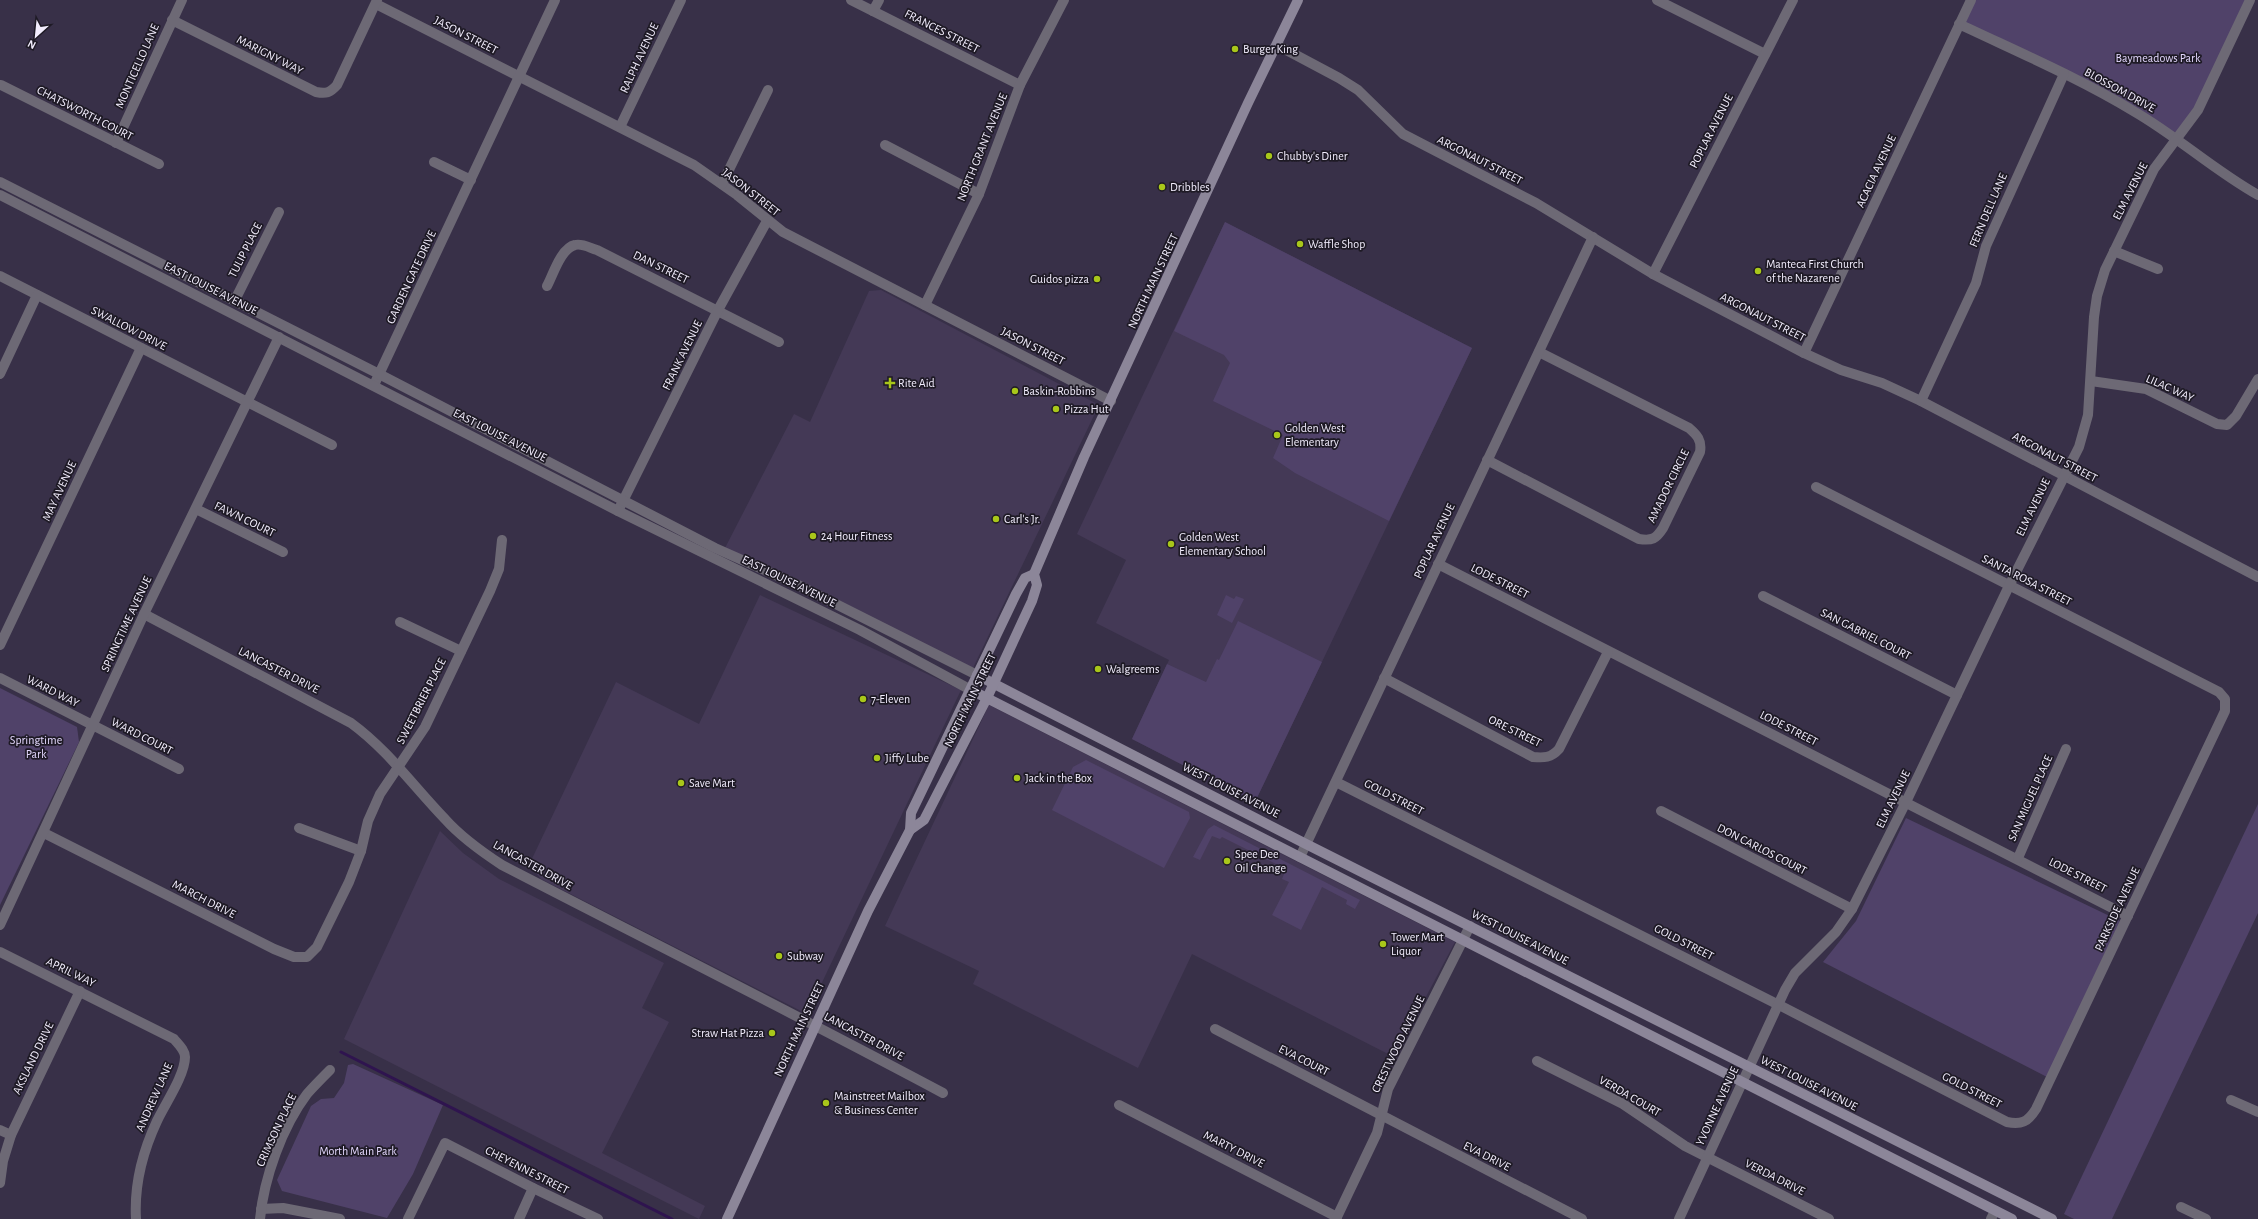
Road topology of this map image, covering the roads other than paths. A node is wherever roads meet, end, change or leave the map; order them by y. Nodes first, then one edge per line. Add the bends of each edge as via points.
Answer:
1 (182, 0) edge
2 (555, 0) edge
3 (681, 0) edge
4 (851, 0) edge
5 (879, 0) edge
6 (1064, 0) edge
7 (1298, 0) edge
8 (1657, 0) edge
9 (1793, 0) edge
10 (1971, 0) edge
11 (2250, 0) edge
12 (376, 2) edge
13 (873, 11) junction
14 (172, 20) junction
15 (1959, 24) junction
16 (1277, 45) junction
17 (1765, 54) junction
18 (2064, 74) junction
19 (520, 77) junction
20 (1, 85) edge
21 (1020, 85) junction
22 (768, 90) dead end
23 (620, 128) junction
24 (2177, 138) junction
25 (116, 143) junction
26 (885, 145) dead end
27 (434, 162) dead end
28 (158, 164) dead end
29 (471, 180) junction
30 (0, 182) edge
31 (722, 184) junction
32 (979, 194) junction
33 (0, 195) edge
34 (2258, 195) edge
35 (279, 212) dead end
36 (767, 221) junction
37 (1593, 238) junction
38 (2114, 251) junction
39 (2158, 269) dead end
40 (1653, 274) junction
41 (0, 276) edge
42 (547, 286) dead end
43 (37, 295) junction
44 (235, 300) junction
45 (925, 305) junction
46 (718, 310) junction
47 (279, 337) junction
48 (779, 342) dead end
49 (141, 348) junction
50 (1539, 352) junction
51 (1804, 353) junction
52 (0, 374) edge
53 (379, 374) junction
54 (2258, 379) edge
55 (2091, 381) junction
56 (374, 385) junction
57 (1111, 401) junction
58 (1921, 401) junction
59 (247, 402) junction
60 (332, 445) dead end
61 (1487, 460) junction
62 (2063, 476) junction
63 (1816, 487) dead end
64 (623, 501) junction
65 (196, 509) junction
66 (618, 511) junction
67 (502, 540) dead end
68 (283, 552) dead end
69 (1438, 564) junction
70 (1034, 574) junction
71 (2258, 577) edge
72 (2009, 586) junction
73 (1763, 596) dead end
74 (144, 614) junction
75 (400, 622) dead end
76 (0, 646) edge
77 (461, 651) junction
78 (1608, 652) junction
79 (977, 675) junction
80 (0, 678) edge
81 (1384, 678) junction
82 (994, 684) junction
83 (970, 690) junction
84 (1957, 695) junction
85 (987, 698) junction
86 (2225, 699) joint
87 (94, 726) junction
88 (2066, 749) dead end
89 (399, 767) junction
90 (179, 769) dead end
91 (1336, 782) junction
92 (1906, 802) junction
93 (1661, 811) dead end
94 (299, 828) dead end
95 (910, 830) junction
96 (44, 833) junction
97 (1306, 844) junction
98 (361, 851) junction
99 (1300, 857) junction
100 (2018, 858) junction
101 (1852, 909) junction
102 (334, 913) joint
103 (2128, 916) junction
104 (0, 925) edge
105 (1470, 926) junction
106 (1463, 940) junction
107 (0, 952) edge
108 (80, 991) junction
109 (1779, 1004) junction
110 (129, 1016) joint
111 (816, 1025) junction
112 (1215, 1029) dead end
113 (1537, 1061) dead end
114 (1750, 1068) junction
115 (330, 1070) dead end
116 (1742, 1083) junction
117 (944, 1093) dead end
118 (2231, 1100) dead end
119 (1119, 1106) dead end
120 (2258, 1112) edge
121 (1381, 1115) junction
122 (2020, 1124) joint
123 (0, 1130) edge
124 (11, 1135) junction
125 (1708, 1157) junction
126 (0, 1183) edge
127 (533, 1188) junction
128 (2181, 1207) dead end
129 (260, 1214) edge
130 (1993, 1215) edge
131 (1336, 1218) edge
132 (136, 1219) edge
133 (340, 1219) edge
134 (408, 1219) edge
135 (519, 1219) edge
136 (598, 1219) edge
137 (727, 1219) edge
138 (1582, 1219) edge
139 (1679, 1219) edge
140 (1829, 1219) edge
141 (2012, 1219) edge
142 (2052, 1219) edge
143 (2206, 1219) edge

1 - 14 street, MONTICELLO LANE
2 - 19 street, GARDEN GATE DRIVE
3 - 23 street, RALPH AVENUE
4 - 13 street, FRANCES STREET
5 - 13 street
6 - 21 street, NORTH GRANT AVENUE
7 - 16 main road, NORTH MAIN STREET
8 - 17 street
9 - 17 street, POPLAR AVENUE
10 - 15 street, ACACIA AVENUE
11 - 24 street, ELM AVENUE via 2198,110
12 - 14 street, MARIGNY WAY via 337,85 325,94 316,92
12 - 19 street, JASON STREET
13 - 21 street, FRANCES STREET
14 - 25 street, MONTICELLO LANE
15 - 18 street, BLOSSOM DRIVE
15 - 51 street, ACACIA AVENUE
16 - 37 street, ARGONAUT STREET via 1358,90 1403,134 1536,203
16 - 57 main road, NORTH MAIN STREET
17 - 40 street, POPLAR AVENUE
18 - 24 street, BLOSSOM DRIVE via 2134,111
18 - 58 street, FERN DELL LANE via 1986,246 1976,283
19 - 23 street, JASON STREET
19 - 29 street, GARDEN GATE DRIVE
20 - 25 street, CHATSWORTH COURT
21 - 32 street, NORTH GRANT AVENUE
22 - 31 street
23 - 31 street, JASON STREET via 694,165
24 - 34 street, BLOSSOM DRIVE via 2237,184
24 - 38 street, ELM AVENUE via 2154,169
25 - 28 street, CHATSWORTH COURT
26 - 32 street
27 - 29 street
29 - 53 street, GARDEN GATE DRIVE
30 - 44 street, EAST LOUISE AVENUE
31 - 36 street, JASON STREET
32 - 45 street, NORTH GRANT AVENUE
33 - 47 street, EAST LOUISE AVENUE
35 - 44 street, TULIP PLACE
36 - 45 street, JASON STREET via 783,232
36 - 46 street, FRANK AVENUE
37 - 40 street, ARGONAUT STREET
37 - 50 street, POPLAR AVENUE
38 - 39 street
38 - 55 street, ELM AVENUE via 2097,296
40 - 51 street, ARGONAUT STREET
41 - 43 street, SWALLOW DRIVE
42 - 46 street, DAN STREET via 570,247 581,245 597,250
43 - 49 street, SWALLOW DRIVE
43 - 52 street
44 - 53 street, EAST LOUISE AVENUE
45 - 57 street, JASON STREET
46 - 48 street, DAN STREET
46 - 64 street, FRANK AVENUE
47 - 56 street, EAST LOUISE AVENUE
47 - 59 street, SPRINGTIME AVENUE
49 - 59 street, SWALLOW DRIVE
49 - 76 street, MAY AVENUE
50 - 61 street, POPLAR AVENUE
50 - 61 street, AMADOR CIRCLE via 1689,428 1697,435 1701,445 1700,452 1663,528 1650,541 1639,539
51 - 58 street, ARGONAUT STREET via 1841,370 1882,382
53 - 56 street, GARDEN GATE DRIVE
53 - 64 street, EAST LOUISE AVENUE
54 - 55 street, LILAC WAY via 2232,422 2227,425 2213,422 2146,389
55 - 62 street, ELM AVENUE via 2088,415 2082,438
56 - 66 street, EAST LOUISE AVENUE
57 - 70 main road, NORTH MAIN STREET via 1081,463
58 - 62 street, ARGONAUT STREET
59 - 60 street, SWALLOW DRIVE
59 - 65 street, SPRINGTIME AVENUE
61 - 69 street, POPLAR AVENUE
62 - 71 street, ARGONAUT STREET
62 - 72 street, ELM AVENUE
63 - 72 street, SANTA ROSA STREET
64 - 66 street, FRANK AVENUE
64 - 79 street, EAST LOUISE AVENUE
65 - 68 street, FAWN COURT
65 - 74 street, SPRINGTIME AVENUE
66 - 83 street, EAST LOUISE AVENUE via 860,630
67 - 77 street, SWEETBRIER PLACE via 499,569
69 - 78 street, LODE STREET
69 - 81 street, POPLAR AVENUE
70 - 79 main road, NORTH MAIN STREET via 1025,578
70 - 82 main road, NORTH MAIN STREET via 1037,585
72 - 84 street, ELM AVENUE
72 - 86 street, SANTA ROSA STREET via 2219,692
73 - 84 street, SAN GABRIEL COURT
74 - 87 street, SPRINGTIME AVENUE
74 - 89 street, LANCASTER DRIVE via 338,716 368,735
75 - 77 street
77 - 89 street, SWEETBRIER PLACE via 425,727
78 - 81 street, ORE STREET via 1559,749 1555,754 1544,758 1533,757
78 - 92 street, LODE STREET
79 - 82 main road, WEST LOUISE AVENUE
79 - 83 main road, NORTH MAIN STREET
80 - 87 street, WARD WAY
81 - 91 street, POPLAR AVENUE
82 - 85 main road, NORTH MAIN STREET
82 - 97 main road, WEST LOUISE AVENUE
83 - 85 main road, EAST LOUISE AVENUE
83 - 95 main road, NORTH MAIN STREET via 911,813
84 - 92 street, ELM AVENUE
85 - 95 main road, NORTH MAIN STREET via 924,820
85 - 99 main road
86 - 103 street, PARKSIDE AVENUE via 2225,711
87 - 90 street, WARD COURT
87 - 96 street, SPRINGTIME AVENUE
88 - 100 street, SAN MIGUEL PLACE
89 - 98 street, SWEETBRIER PLACE via 380,794 368,821
89 - 111 street, LANCASTER DRIVE via 446,820 479,850 502,865
91 - 97 street, POPLAR AVENUE
91 - 109 street, GOLD STREET
92 - 100 street, LODE STREET
92 - 101 street, ELM AVENUE
93 - 101 street, DON CARLOS COURT
94 - 98 street
95 - 111 main road, NORTH MAIN STREET via 868,911
96 - 102 street, MARCH DRIVE via 294,957 307,956 317,947
96 - 104 street, SPRINGTIME AVENUE
97 - 99 street, POPLAR AVENUE
97 - 105 main road, WEST LOUISE AVENUE
98 - 102 street, SWEETBRIER PLACE
99 - 106 main road
100 - 103 street, LODE STREET
101 - 109 street, ELM AVENUE via 1836,932 1795,973
103 - 122 street, PARKSIDE AVENUE via 2036,1109
105 - 106 street, CRESTWOOD AVENUE
105 - 114 main road, WEST LOUISE AVENUE
106 - 116 main road
106 - 121 street, CRESTWOOD AVENUE via 1388,1089
107 - 108 street, APRIL WAY
108 - 110 street, APRIL WAY
108 - 124 street, AKSLAND DRIVE
109 - 114 street, YVONNE AVENUE
109 - 122 street, GOLD STREET via 2007,1122
110 - 132 street, ANDREW LANE via 174,1039 185,1057 181,1074 156,1122 140,1167 135,1198
111 - 117 street, LANCASTER DRIVE
111 - 137 main road, NORTH MAIN STREET
112 - 121 street, EVA COURT
113 - 125 street, VERDA COURT via 1623,1104 1685,1146
114 - 116 street, YVONNE AVENUE
114 - 142 main road, WEST LOUISE AVENUE
115 - 129 street, CRIMSON PLACE via 307,1094 294,1115 271,1167
116 - 125 street, YVONNE AVENUE
116 - 130 main road
118 - 120 street
119 - 131 street, MARTY DRIVE
121 - 131 street, CRESTWOOD AVENUE via 1377,1133
121 - 138 street, EVA DRIVE
123 - 124 street
124 - 126 street, AKSLAND DRIVE
125 - 139 street, YVONNE AVENUE
125 - 140 street, VERDA DRIVE
127 - 134 street, CHEYENNE STREET via 446,1142
127 - 135 street
127 - 136 street, CHEYENNE STREET
128 - 143 street
129 - 133 street via 283,1208
130 - 141 main road

